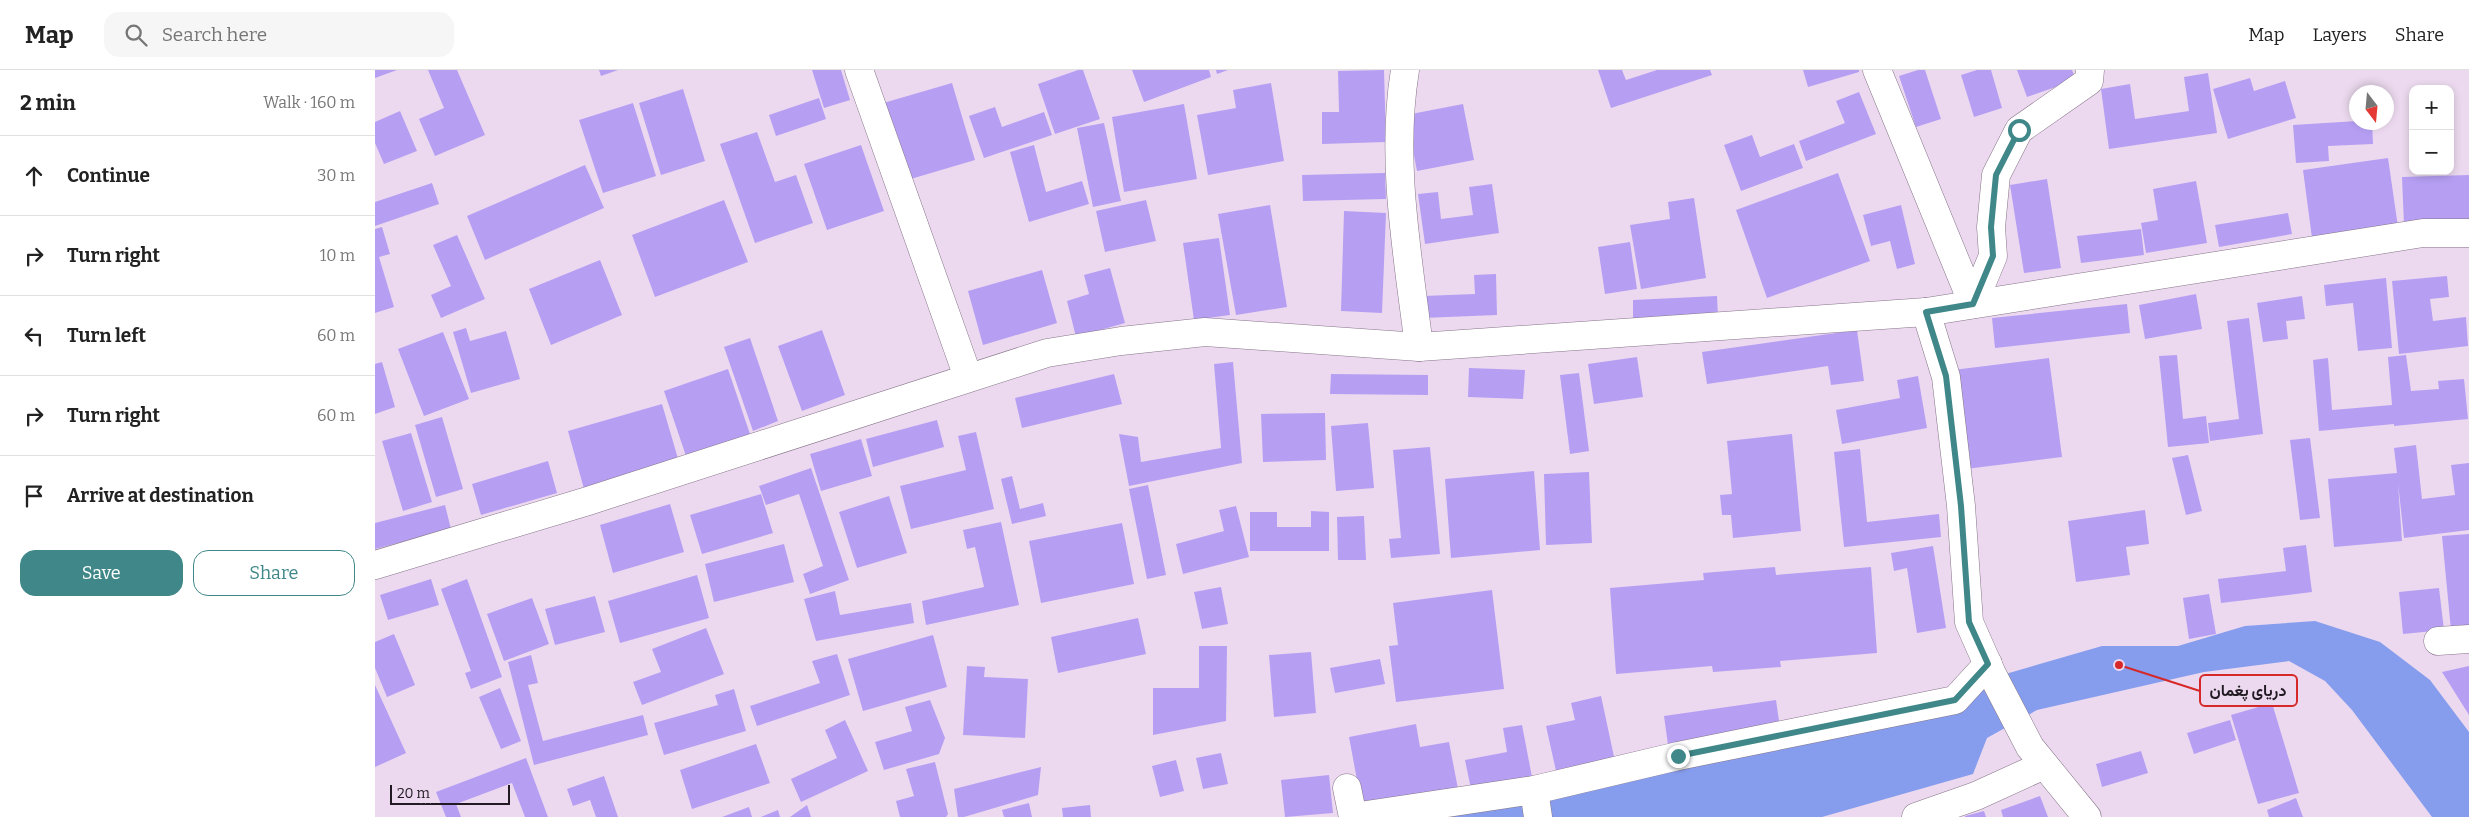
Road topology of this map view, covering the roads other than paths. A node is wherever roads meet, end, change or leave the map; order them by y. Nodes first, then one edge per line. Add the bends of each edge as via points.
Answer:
1 (859, 70) edge
2 (1405, 70) edge
3 (1877, 70) edge
4 (2090, 70) edge
5 (2469, 234) edge
6 (1973, 304) junction
7 (1926, 312) junction
8 (1419, 347) junction
9 (968, 377) junction
10 (375, 565) edge
11 (2469, 638) edge
12 (2439, 641) dead end
13 (1990, 669) junction
14 (2037, 756) junction
15 (1347, 788) dead end
16 (1534, 790) junction
17 (1353, 817) edge
18 (1538, 817) edge
19 (1915, 817) edge
20 (2087, 817) edge

1 - 9 street
2 - 8 street via 1401,93 1399,182
3 - 6 street
4 - 6 street via 2089,81 2019,130 1996,175 1991,227 1993,256
5 - 6 street via 2423,233
6 - 7 street
7 - 8 street
7 - 13 street via 1946,376 1961,506 1969,622
8 - 9 street via 1205,332 1047,353
9 - 10 street via 779,441
11 - 12 street
13 - 14 street
13 - 16 street via 1955,700 1678,756
14 - 19 street via 1976,796
14 - 20 street
15 - 17 street
16 - 17 street
16 - 18 street

